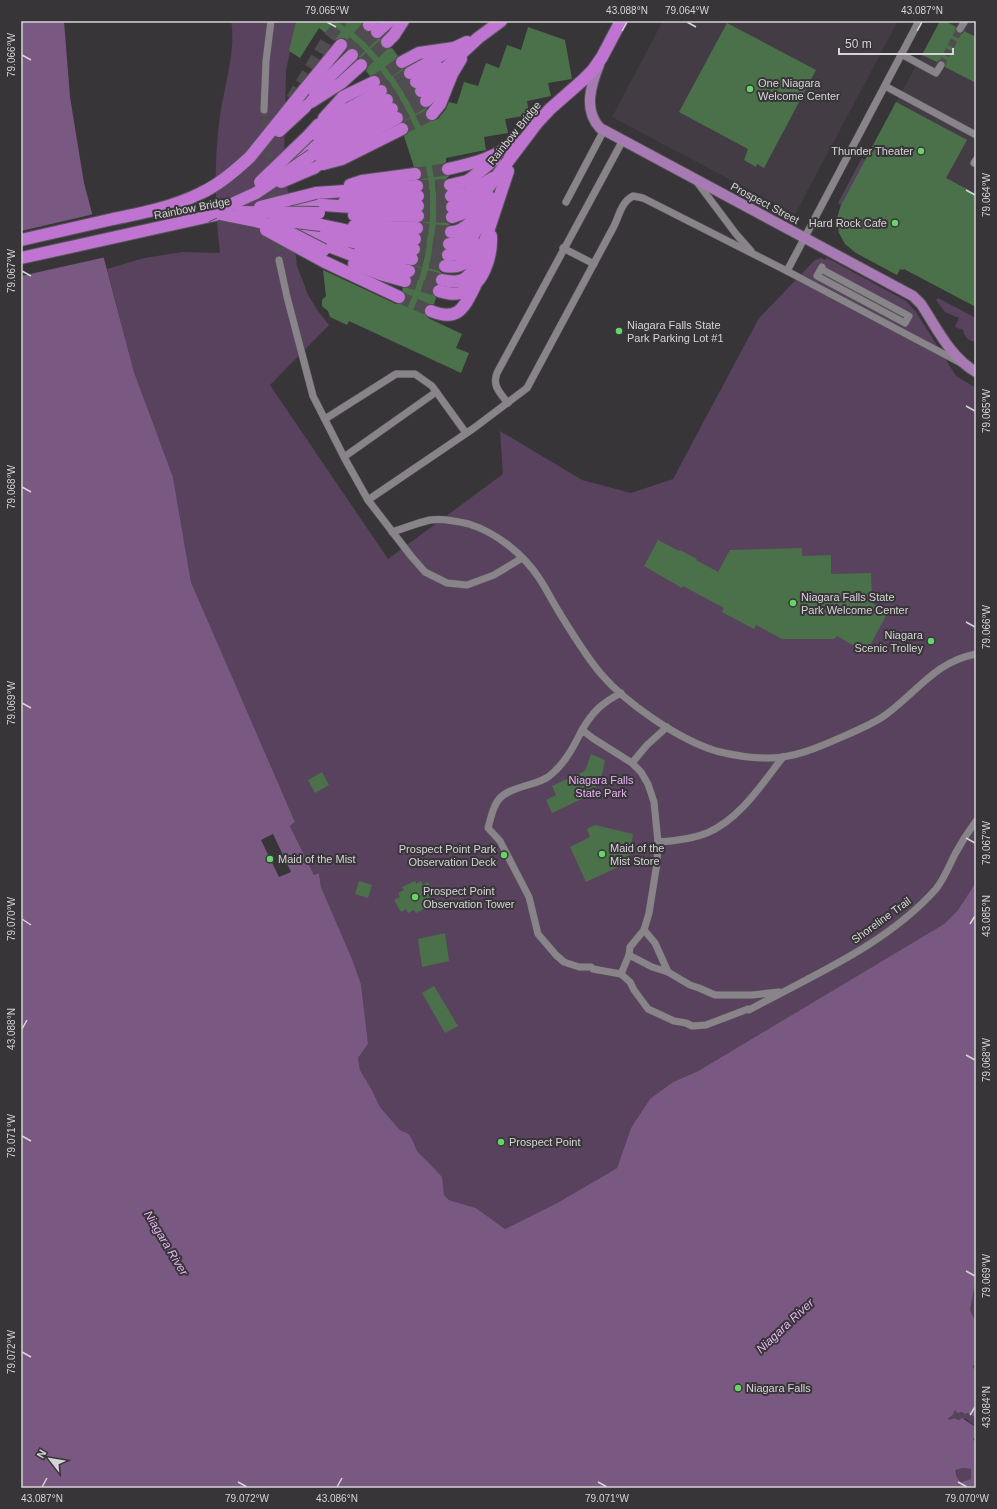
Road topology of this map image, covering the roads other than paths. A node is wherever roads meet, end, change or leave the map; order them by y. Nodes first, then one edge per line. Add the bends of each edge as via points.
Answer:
1 (271, 21) edge
2 (389, 21) edge
3 (399, 21) edge
4 (403, 21) edge
5 (501, 21) edge
6 (620, 21) edge
7 (919, 21) edge
8 (965, 21) edge
9 (960, 29) tunnel mouth
10 (377, 32) edge
11 (608, 46) junction
12 (901, 54) junction
13 (457, 55) junction
14 (402, 62) tunnel mouth
15 (941, 65) tunnel mouth
16 (885, 86) junction
17 (386, 100) junction
18 (264, 110) tunnel mouth
19 (432, 114) tunnel mouth
20 (537, 123) junction
21 (402, 129) tunnel mouth
22 (604, 130) junction
23 (976, 135) edge
24 (623, 140) junction
25 (311, 144) junction
26 (506, 150) junction
27 (250, 157) junction
28 (316, 167) junction
29 (448, 168) tunnel mouth
30 (505, 170) junction
31 (695, 179) junction
32 (256, 193) junction
33 (451, 201) junction
34 (566, 202) dead end
35 (275, 204) junction
36 (239, 211) junction
37 (257, 212) junction
38 (486, 214) junction
39 (206, 216) junction
40 (416, 217) junction
41 (286, 225) junction
42 (323, 230) junction
43 (804, 238) junction
44 (21, 240) edge
45 (563, 248) junction
46 (754, 254) junction
47 (21, 258) edge
48 (279, 260) tunnel mouth
49 (594, 264) junction
50 (787, 270) junction
51 (483, 271) junction
52 (407, 276) tunnel mouth
53 (817, 276) joint
54 (399, 297) tunnel mouth
55 (430, 311) tunnel mouth
56 (966, 366) junction
57 (976, 372) edge
58 (436, 392) junction
59 (508, 403) junction
60 (325, 419) junction
61 (466, 433) junction
62 (344, 457) junction
63 (368, 500) junction
64 (392, 532) junction
65 (522, 558) junction
66 (976, 654) edge
67 (621, 693) junction
68 (667, 727) junction
69 (582, 730) junction
70 (783, 757) junction
71 (632, 762) junction
72 (976, 821) edge
73 (658, 842) junction
74 (644, 930) junction
75 (629, 955) junction
76 (668, 972) junction
77 (621, 974) junction
78 (787, 990) junction

1 - 18 street
2 - 10 highway
3 - 10 highway
4 - 10 highway via 394,35
5 - 13 highway
6 - 11 highway, Rainbow Bridge
7 - 12 street
8 - 9 street
11 - 20 highway, Rainbow Bridge via 588,75 550,108
11 - 22 main road via 593,82 590,104 594,120
12 - 15 street via 936,74
12 - 16 street
13 - 13 highway via 418,87
13 - 14 highway via 420,53
13 - 19 highway via 440,104
16 - 23 street
16 - 43 street
17 - 25 highway via 332,141
17 - 25 highway via 318,125
17 - 28 highway via 336,151
20 - 26 highway
20 - 30 highway, Rainbow Bridge via 525,137
21 - 28 highway via 342,159
22 - 24 main road, Prospect Street
22 - 34 street
24 - 31 main road, Prospect Street
24 - 45 street
25 - 32 highway, bridge
25 - 36 highway, bridge via 273,171
26 - 29 highway via 489,158
26 - 33 highway via 467,181
27 - 27 highway, Rainbow Bridge, bridge via 305,85 349,53 307,104
27 - 44 highway, Rainbow Bridge via 214,186 179,202
28 - 32 highway, bridge
30 - 33 highway via 465,203
30 - 33 highway, Rainbow Bridge via 467,212
30 - 38 highway
30 - 38 highway
31 - 43 main road, Prospect Street
31 - 46 street
32 - 36 highway, bridge
35 - 36 highway, bridge
35 - 40 highway, bridge via 319,193
35 - 42 highway
36 - 37 highway, Rainbow Bridge, bridge
36 - 39 highway, bridge
36 - 39 highway, Rainbow Bridge, bridge
36 - 41 highway, bridge
36 - 42 highway, bridge
37 - 41 highway, bridge
37 - 42 highway, Rainbow Bridge, bridge
38 - 38 highway via 466,249 459,254 448,249 461,230
38 - 51 highway via 490,254
38 - 51 highway via 480,258 473,271 461,281 440,286 452,294 464,292 476,282
39 - 47 highway, Rainbow Bridge
40 - 42 highway
40 - 42 highway, Rainbow Bridge via 365,216
40 - 42 highway via 365,198
40 - 42 highway via 363,253
41 - 42 highway, bridge
41 - 42 highway, bridge
42 - 52 highway via 367,270
42 - 54 highway
43 - 50 street
43 - 56 main road, Prospect Street via 913,296 954,354
45 - 49 street
45 - 59 street via 495,376 496,386
46 - 49 street via 640,196 633,196 622,208
46 - 50 street
48 - 60 street via 313,396
49 - 59 street via 530,384
50 - 56 street
51 - 55 highway via 467,302 459,311 446,316
53 - 53 street via 905,323 909,316 823,270 822,267
56 - 57 main road, Prospect Street
58 - 60 street via 415,374 396,374
58 - 61 street
58 - 62 street
59 - 61 street
60 - 62 street
61 - 63 street
62 - 63 street
63 - 64 street
64 - 65 street via 431,520 458,522 494,536
64 - 65 street via 425,572 446,583 467,585 494,575
65 - 67 street via 540,579 558,611 601,674
66 - 70 street via 955,660 943,667 893,710 874,722 816,748
67 - 68 street
67 - 69 street via 596,709
68 - 70 street via 716,751 751,757
68 - 71 street
69 - 71 street
69 - 77 street via 574,747 547,778 499,797 488,828 500,841 529,897 538,934 556,955 564,962 579,967 592,967
70 - 73 street via 753,796 720,825 706,833
71 - 73 street via 648,784 654,802
72 - 78 street, Shoreline Trail via 966,834 937,888 914,912 860,950
73 - 74 street via 654,883
74 - 75 street via 630,947
74 - 76 street via 655,943
75 - 76 street
75 - 77 street
76 - 78 street via 690,985 715,995 752,995
77 - 78 street, Shoreline Trail via 630,982 648,1009 692,1026 706,1025 748,1010

